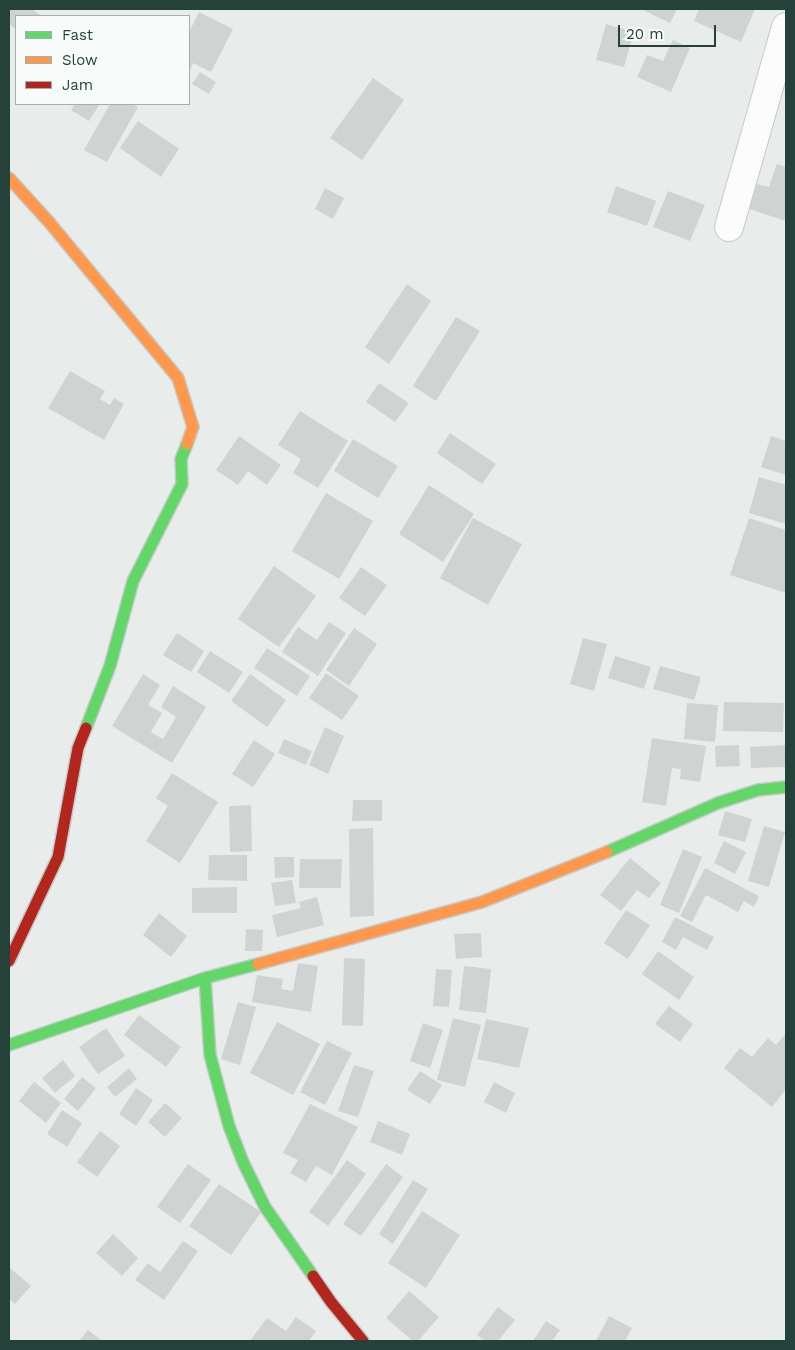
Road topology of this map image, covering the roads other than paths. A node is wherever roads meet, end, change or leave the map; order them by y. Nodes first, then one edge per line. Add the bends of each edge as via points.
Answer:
1 (786, 27) edge
2 (9, 178) edge
3 (729, 227) dead end
4 (786, 787) edge
5 (9, 961) edge
6 (205, 978) junction
7 (9, 1045) edge
8 (363, 1341) edge

1 - 3 street
2 - 5 street via 178,378 193,427 181,459 182,484 133,581 110,666 78,748 58,857
4 - 6 street via 758,790 718,803 575,866 482,902
6 - 7 street
6 - 8 street via 210,1055 229,1126 243,1162 265,1207 331,1302

